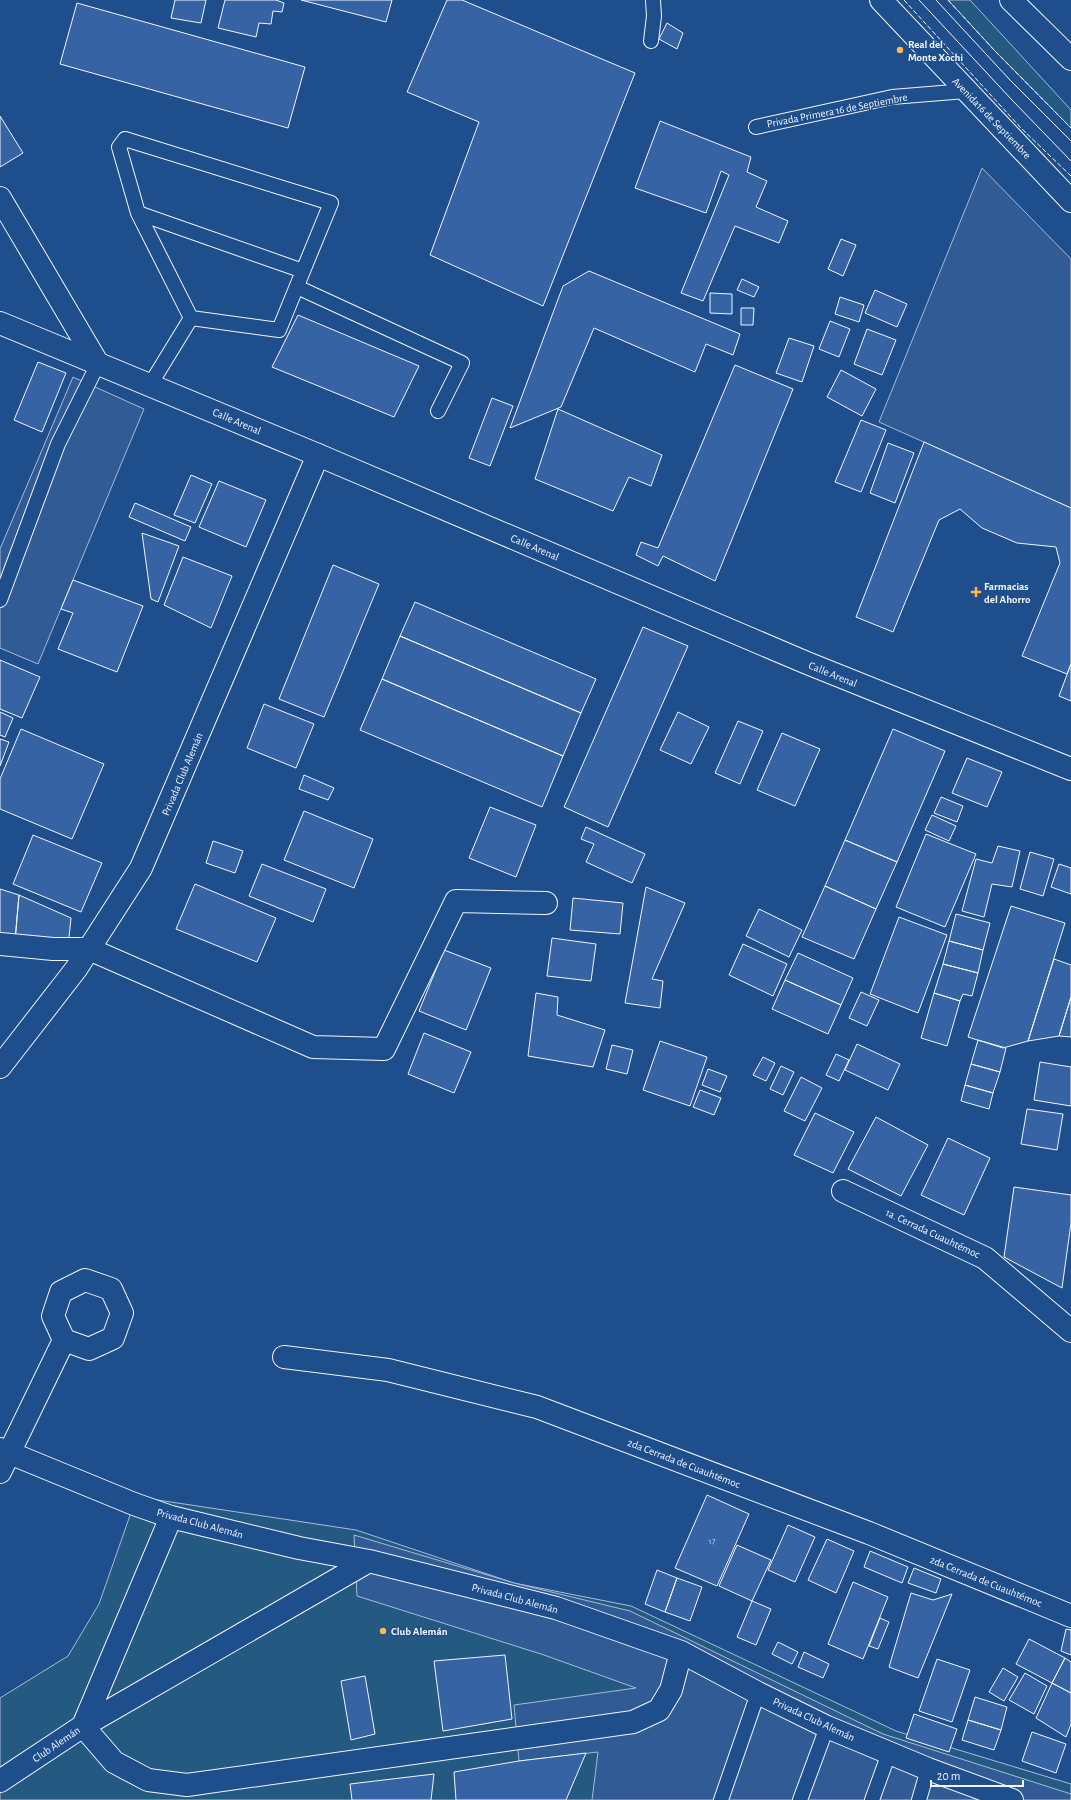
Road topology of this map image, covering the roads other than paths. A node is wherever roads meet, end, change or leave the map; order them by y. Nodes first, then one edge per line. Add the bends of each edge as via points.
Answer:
1 (653, 0) edge
2 (881, 0) edge
3 (1011, 0) edge
4 (1034, 0) edge
5 (1044, 32) junction
6 (651, 41) dead end
7 (1071, 59) edge
8 (966, 91) junction
9 (756, 127) dead end
10 (0, 198) edge
11 (1071, 201) edge
12 (138, 213) junction
13 (303, 271) junction
14 (297, 287) junction
15 (191, 318) junction
16 (0, 323) edge
17 (98, 364) junction
18 (150, 385) junction
19 (438, 411) dead end
20 (318, 455) junction
21 (0, 600) edge
22 (1071, 769) edge
23 (546, 903) dead end
24 (0, 944) edge
25 (89, 950) junction
26 (0, 1067) edge
27 (843, 1191) dead end
28 (1071, 1331) edge
29 (64, 1340) dead end
30 (284, 1357) dead end
31 (4, 1450) edge
32 (0, 1472) edge
33 (171, 1517) junction
34 (369, 1561) junction
35 (1071, 1616) edge
36 (681, 1652) junction
37 (758, 1693) junction
38 (83, 1726) junction
39 (827, 1727) junction
40 (889, 1753) junction
41 (928, 1769) junction
42 (0, 1781) edge
43 (721, 1800) edge
44 (800, 1800) edge
45 (872, 1800) edge
46 (919, 1800) edge
47 (1010, 1800) edge

1 - 6 lane
2 - 8 street, Avenida16 de Septiembre
3 - 5 street
4 - 5 street via 1037,19
5 - 7 street
8 - 9 lane, Privada Primera 16 de Septiembre via 892,97
8 - 11 street, Avenida16 de Septiembre
10 - 17 street
12 - 13 lane
12 - 13 lane via 119,148 125,139 331,203
12 - 15 lane
13 - 14 lane
14 - 15 lane via 279,330
14 - 19 lane via 462,363
15 - 18 lane
16 - 17 street, Calle Arenal
17 - 18 street, Calle Arenal
17 - 21 lane via 58,444
18 - 20 street, Calle Arenal
20 - 22 street, Calle Arenal via 807,663
20 - 25 street, Privada Club Alemán via 141,868
23 - 25 street via 456,901 384,1049 313,1047
24 - 25 street
25 - 26 street, Privada Club Alemán
27 - 28 street, 1a. Cerrada Cuauhtémoc via 985,1258
29 - 31 street
30 - 35 street, 2da Cerrada de Cuauhtémoc via 388,1370 536,1407 854,1528
31 - 32 street
31 - 33 street, Privada Club Alemán
33 - 34 street, Privada Club Alemán via 299,1548
33 - 38 street, Club Alemán
34 - 36 street, Privada Club Alemán via 556,1608
34 - 38 street
36 - 37 street, Privada Club Alemán
36 - 38 street via 671,1690 659,1710 633,1722 187,1785 148,1780 114,1762
37 - 39 street, Privada Club Alemán
37 - 43 lane
38 - 42 street, Club Alemán
39 - 40 street, Privada Club Alemán
39 - 44 lane
40 - 41 street, Privada Club Alemán
40 - 45 lane
41 - 46 lane
41 - 47 street, Privada Club Alemán

